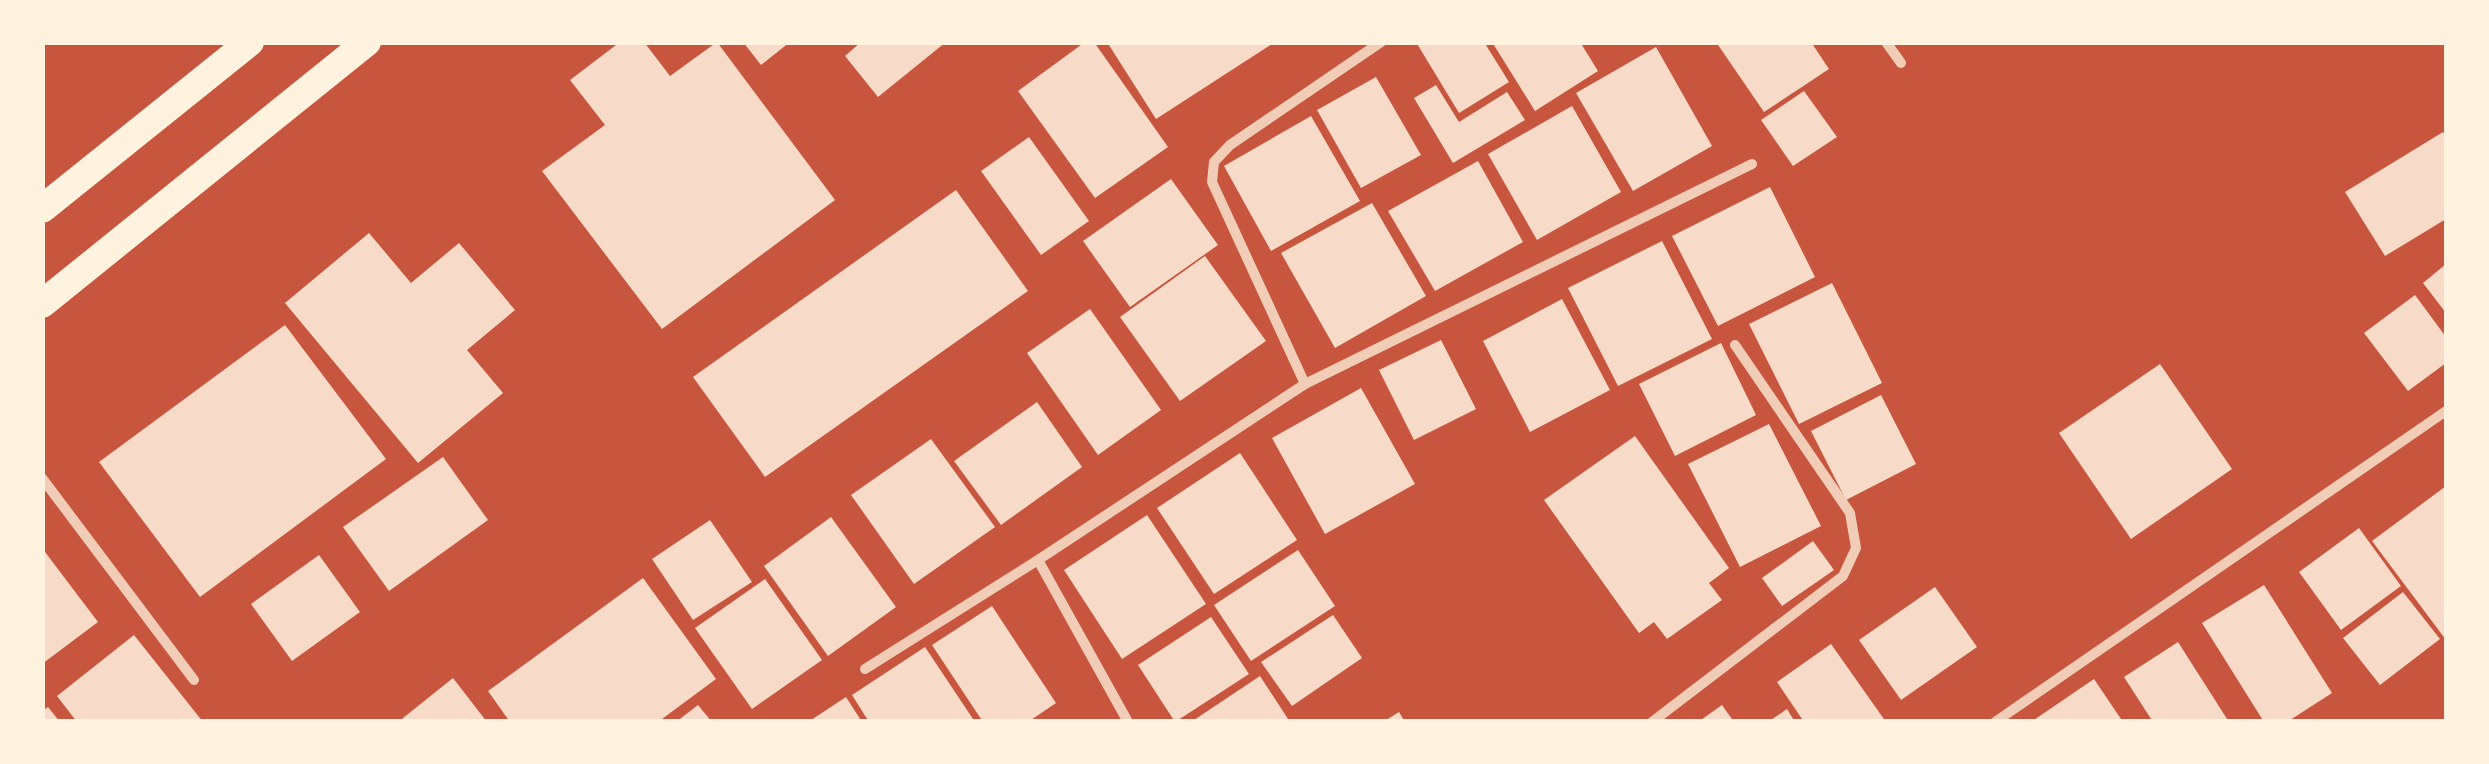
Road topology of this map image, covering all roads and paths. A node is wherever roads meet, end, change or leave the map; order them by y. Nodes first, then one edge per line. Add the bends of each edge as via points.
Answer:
1 (250, 42) edge
2 (367, 42) edge
3 (1381, 42) edge
4 (1886, 42) edge
5 (1900, 63) dead end
6 (1752, 164) dead end
7 (42, 209) edge
8 (42, 304) edge
9 (1735, 345) dead end
10 (1305, 384) junction
11 (2446, 411) edge
12 (42, 478) edge
13 (1038, 560) junction
14 (865, 669) dead end
15 (194, 680) dead end
16 (1128, 722) edge
17 (1652, 722) edge
18 (1995, 722) edge

1 - 7 highway
2 - 8 highway
3 - 10 street via 1214,162 1212,182
4 - 5 street
6 - 10 street
9 - 17 street via 1850,513 1856,548 1843,576
10 - 13 street
11 - 18 street
12 - 15 street
13 - 14 street
13 - 16 street

